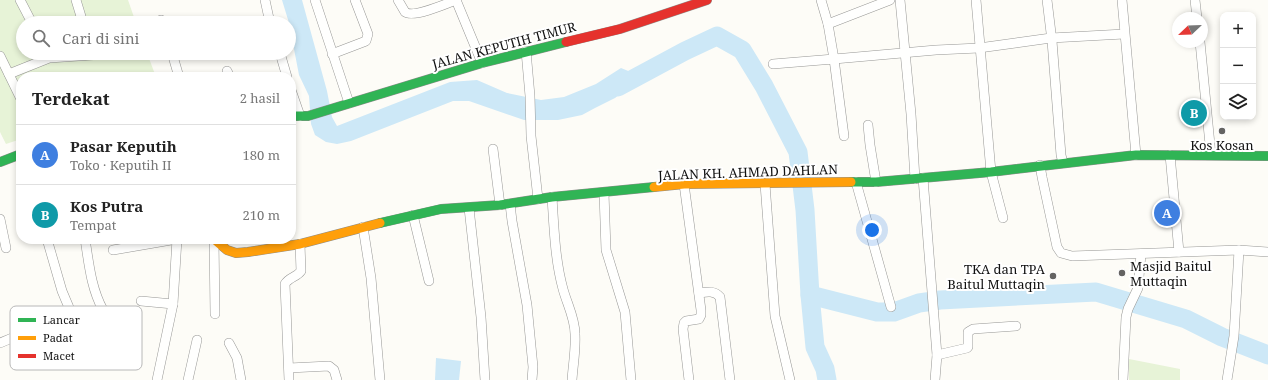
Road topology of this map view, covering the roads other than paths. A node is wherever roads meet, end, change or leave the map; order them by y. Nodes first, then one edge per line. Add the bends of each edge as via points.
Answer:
1 (20, 0) edge
2 (76, 0) edge
3 (265, 0) edge
4 (315, 0) edge
5 (354, 0) edge
6 (398, 0) edge
7 (456, 0) edge
8 (707, 0) edge
9 (821, 0) edge
10 (890, 0) edge
11 (900, 0) edge
12 (976, 0) edge
13 (1047, 0) edge
14 (1122, 0) edge
15 (1196, 0) edge
16 (440, 3) edge
17 (1197, 12) edge
18 (28, 16) edge
19 (82, 16) edge
20 (268, 16) edge
21 (828, 24) junction
22 (1124, 34) junction
23 (1052, 38) junction
24 (979, 48) junction
25 (1201, 48) edge
26 (526, 51) junction
27 (905, 53) junction
28 (332, 54) junction
29 (0, 56) edge
30 (834, 59) junction
31 (38, 60) edge
32 (174, 60) edge
33 (282, 60) edge
34 (482, 63) junction
35 (773, 64) dead end
36 (178, 72) edge
37 (286, 72) edge
38 (9, 74) junction
39 (16, 89) edge
40 (349, 103) junction
41 (296, 104) edge
42 (300, 116) edge
43 (868, 125) dead end
44 (844, 136) dead end
45 (493, 148) dead end
46 (1136, 155) junction
47 (1170, 155) junction
48 (1212, 155) junction
49 (16, 156) edge
50 (1268, 156) edge
51 (0, 162) edge
52 (1063, 163) junction
53 (1040, 165) junction
54 (991, 172) junction
55 (919, 179) junction
56 (856, 182) junction
57 (876, 182) junction
58 (684, 184) junction
59 (765, 184) junction
60 (604, 193) junction
61 (552, 197) junction
62 (538, 199) junction
63 (510, 204) junction
64 (500, 205) junction
65 (468, 208) junction
66 (413, 215) junction
67 (1003, 218) dead end
68 (0, 219) edge
69 (363, 227) junction
70 (48, 244) edge
71 (86, 244) edge
72 (148, 244) edge
73 (177, 244) edge
74 (214, 244) edge
75 (220, 244) edge
76 (277, 244) edge
77 (300, 244) junction
78 (6, 248) dead end
79 (113, 250) dead end
80 (1239, 250) junction
81 (1179, 252) junction
82 (1268, 252) edge
83 (1141, 254) junction
84 (430, 281) dead end
85 (699, 292) junction
86 (141, 301) dead end
87 (173, 304) junction
88 (68, 306) edge
89 (101, 306) edge
90 (891, 307) dead end
91 (215, 314) dead end
92 (1016, 326) dead end
93 (10, 339) edge
94 (197, 340) dead end
95 (0, 343) edge
96 (230, 343) dead end
97 (937, 354) junction
98 (289, 368) junction
99 (156, 380) edge
100 (188, 380) edge
101 (242, 380) edge
102 (289, 380) edge
103 (337, 380) edge
104 (380, 380) edge
105 (485, 380) edge
106 (532, 380) edge
107 (572, 380) edge
108 (631, 380) edge
109 (689, 380) edge
110 (730, 380) edge
111 (790, 380) edge
112 (935, 380) edge
113 (1123, 380) edge
114 (1227, 380) edge

1 - 18 street
2 - 19 street
3 - 20 street
4 - 28 street
5 - 28 street via 368,34 366,41
6 - 16 street via 407,14
7 - 16 street
7 - 34 street
8 - 26 street, JALAN KEPUTIH TIMUR via 620,29
9 - 21 street
10 - 21 street
11 - 27 street
12 - 24 street
13 - 23 street
14 - 22 street
15 - 17 street
21 - 30 street
22 - 23 street
22 - 46 street
23 - 24 street
23 - 52 street
24 - 27 street
24 - 54 street
25 - 48 street
26 - 34 street, JALAN KEPUTIH TIMUR
26 - 62 street
27 - 30 street
27 - 55 street
28 - 40 street
29 - 38 street
30 - 35 street
30 - 44 street
31 - 38 street
32 - 36 street
33 - 37 street
34 - 40 street, JALAN KEPUTIH TIMUR
38 - 39 street
40 - 42 street, JALAN KEPUTIH TIMUR
41 - 42 street
43 - 57 street
45 - 64 street
46 - 47 street, JALAN KH. AHMAD DAHLAN
46 - 52 street, JALAN KH. AHMAD DAHLAN
47 - 48 street, JALAN KH. AHMAD DAHLAN
47 - 81 street
48 - 50 street, JALAN KH. AHMAD DAHLAN
49 - 51 street
52 - 53 street, JALAN KH. AHMAD DAHLAN
53 - 54 street, JALAN KH. AHMAD DAHLAN
53 - 83 street via 1057,247 1061,253 1072,256
54 - 55 street, JALAN KH. AHMAD DAHLAN
54 - 67 street
55 - 57 street, JALAN KH. AHMAD DAHLAN
55 - 97 street
56 - 57 street, JALAN KH. AHMAD DAHLAN
56 - 59 street, JALAN KH. AHMAD DAHLAN
56 - 90 street
58 - 59 street, JALAN KH. AHMAD DAHLAN
58 - 60 street, JALAN KH. AHMAD DAHLAN
58 - 85 street
59 - 111 street via 775,316
60 - 61 street, JALAN KH. AHMAD DAHLAN
60 - 108 street via 606,250 625,312
61 - 62 street, JALAN KH. AHMAD DAHLAN
61 - 107 street via 558,264 574,328
62 - 63 street, JALAN KH. AHMAD DAHLAN
63 - 64 street, JALAN KH. AHMAD DAHLAN
63 - 106 street via 527,305
64 - 65 street, JALAN KH. AHMAD DAHLAN
65 - 66 street, JALAN KH. AHMAD DAHLAN via 441,209
65 - 105 street via 481,318
66 - 69 street, JALAN KH. AHMAD DAHLAN
66 - 84 street
68 - 78 street
69 - 77 street, JALAN KH. AHMAD DAHLAN
69 - 104 street via 371,278
70 - 88 street
71 - 89 street via 90,275
72 - 79 street
73 - 87 street
74 - 91 street
75 - 76 street, JALAN KH. AHMAD DAHLAN via 236,253
76 - 77 street, JALAN KH. AHMAD DAHLAN
77 - 98 street via 300,272 285,284
80 - 81 street
80 - 82 street
80 - 114 street via 1234,336
81 - 83 street
83 - 113 street via 1137,292 1128,309 1126,321
85 - 109 street via 701,317 684,322 683,329
85 - 110 street via 717,293 720,297
86 - 87 street
87 - 99 street
92 - 97 street via 973,329 968,332 967,348
93 - 95 street
94 - 100 street
96 - 101 street via 237,358
97 - 112 street
98 - 102 street
98 - 103 street via 329,366 334,370

